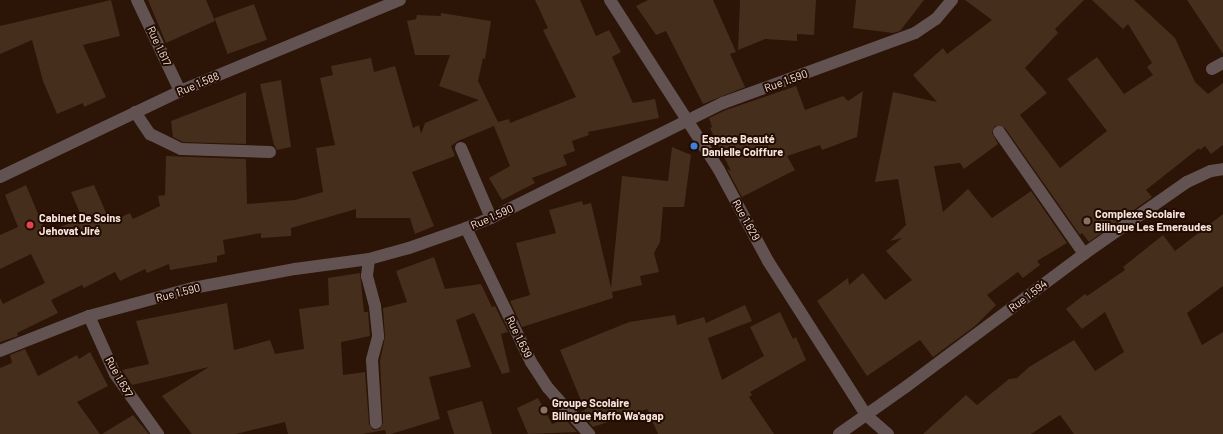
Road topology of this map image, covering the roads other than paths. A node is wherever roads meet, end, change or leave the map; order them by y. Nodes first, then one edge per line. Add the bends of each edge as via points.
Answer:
1 (138, 0) edge
2 (400, 0) edge
3 (610, 0) edge
4 (952, 0) edge
5 (1223, 63) edge
6 (1212, 69) dead end
7 (180, 91) junction
8 (135, 112) junction
9 (686, 121) junction
10 (999, 132) dead end
11 (461, 148) dead end
12 (270, 152) dead end
13 (1223, 169) edge
14 (0, 177) edge
15 (491, 218) junction
16 (466, 228) junction
17 (1084, 254) junction
18 (369, 259) junction
19 (89, 316) junction
20 (0, 351) edge
21 (866, 415) junction
22 (376, 423) dead end
23 (158, 434) edge
24 (590, 434) edge
25 (839, 434) edge
26 (888, 434) edge

1 - 7 street, Rue 1.617
2 - 7 street, Rue 1.588
3 - 9 street, Rue 1.629
4 - 9 street, Rue 1.590 via 936,19 915,33 723,103
5 - 6 street
7 - 8 street, Rue 1.588
8 - 12 street via 150,134 181,148
8 - 14 street, Rue 1.588
9 - 15 street, Rue 1.590
9 - 21 street, Rue 1.629 via 719,170 768,261
10 - 17 street
11 - 15 street
13 - 17 street, Rue 1.594 via 1211,170 1187,182
15 - 16 street, Rue 1.590
16 - 18 street, Rue 1.590 via 410,248
16 - 24 street, Rue 1.639 via 531,362 548,388
17 - 21 street, Rue 1.594
18 - 19 street, Rue 1.590 via 294,269 193,288
18 - 22 street via 367,276 375,306 378,337 372,360
19 - 20 street, Rue 1.590
19 - 23 street, Rue 1.637 via 115,374
21 - 25 street, Rue 1.594
21 - 26 street, Rue 1.629

